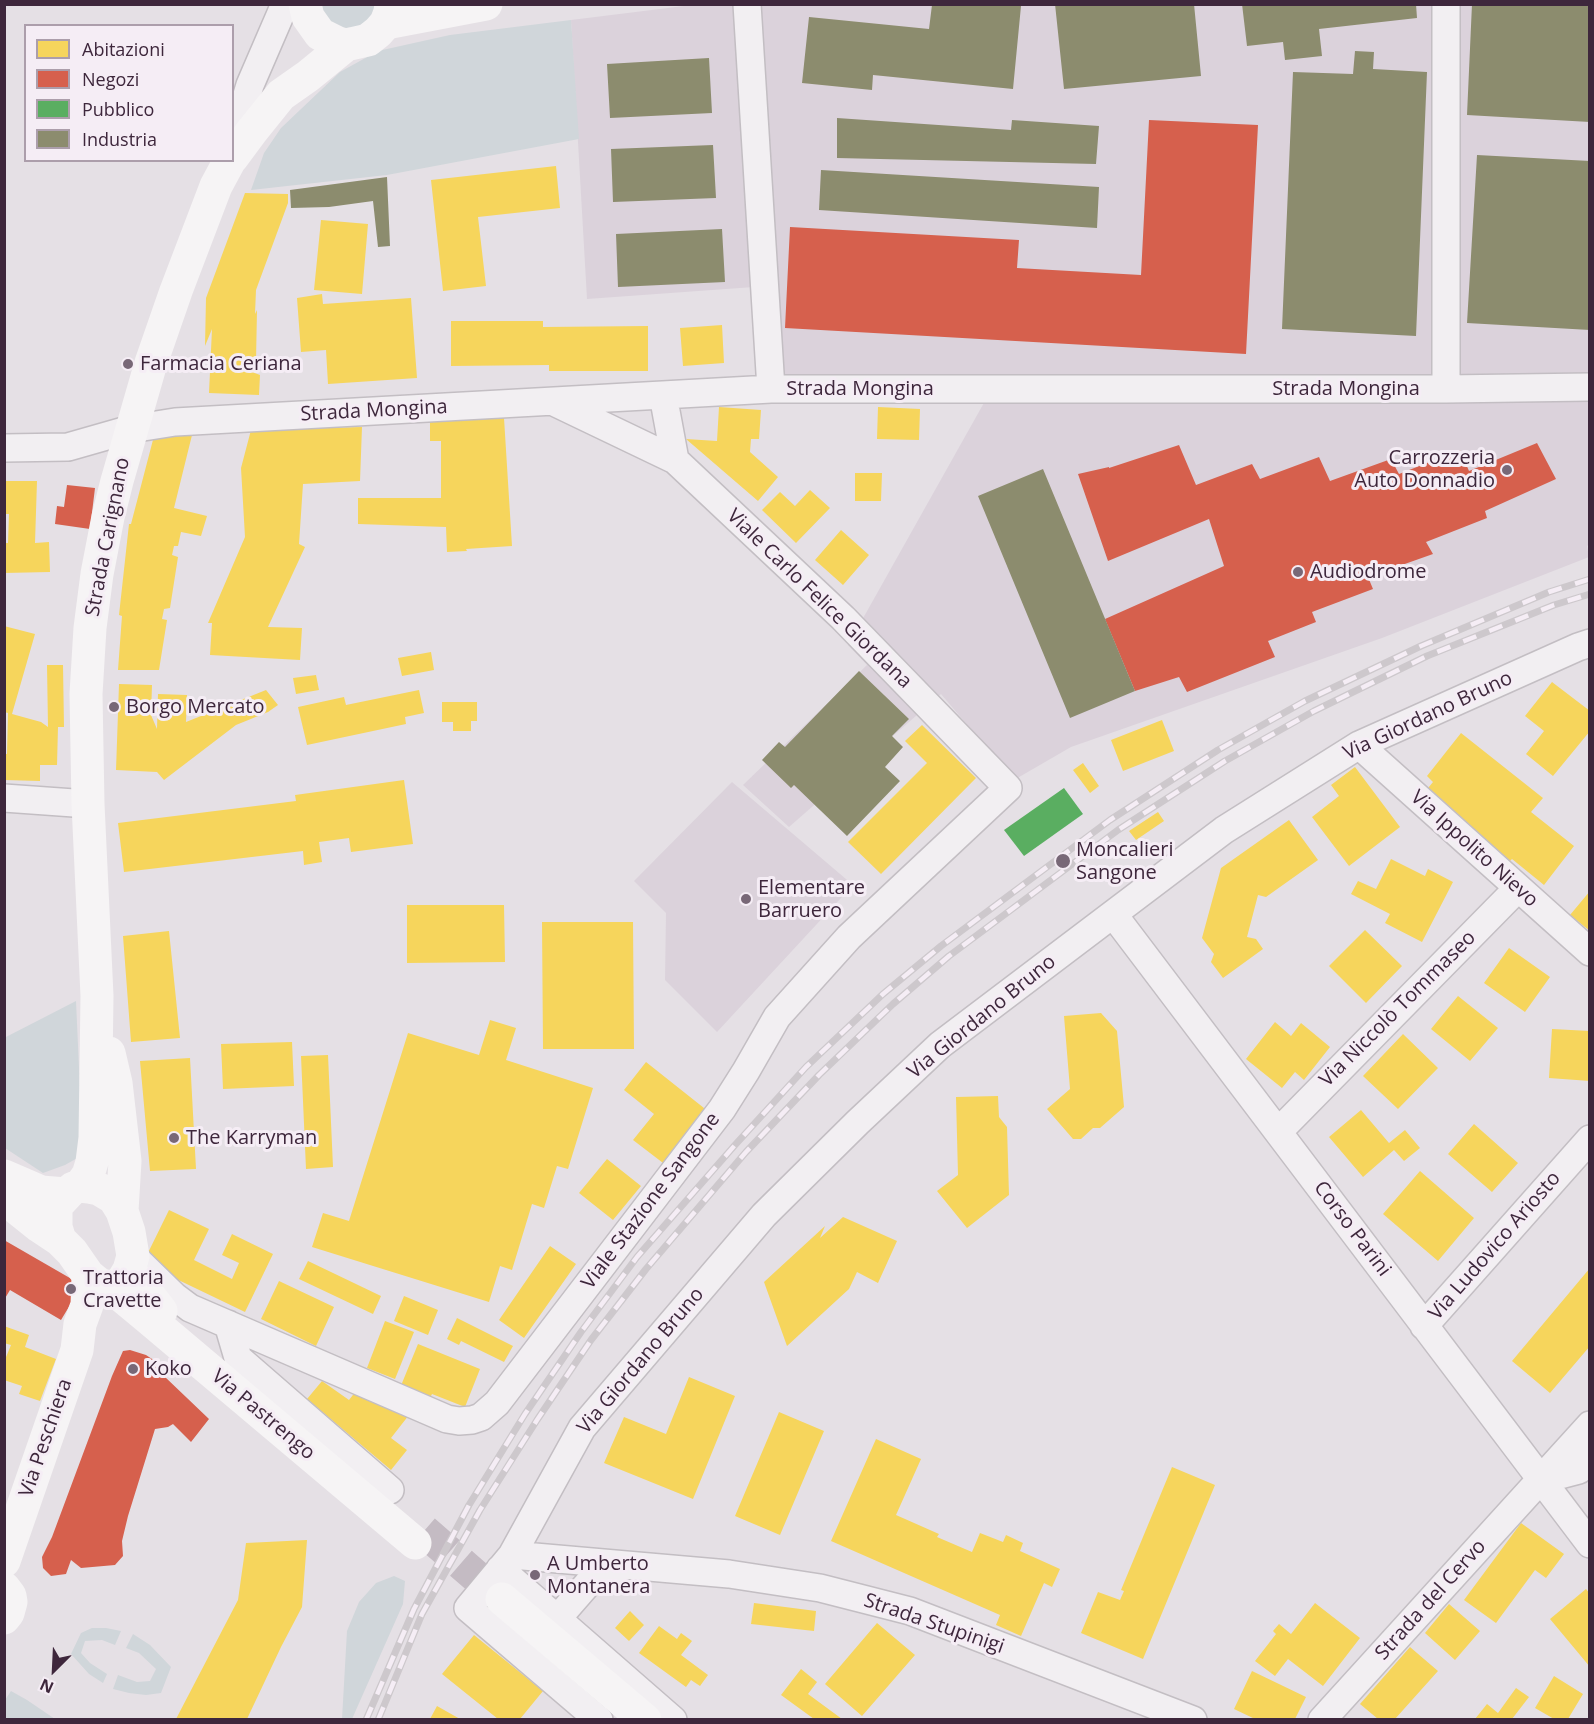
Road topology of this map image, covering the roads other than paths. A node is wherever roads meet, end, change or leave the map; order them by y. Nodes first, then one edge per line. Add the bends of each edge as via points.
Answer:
1 (747, 4) edge
2 (1446, 4) edge
3 (478, 5) edge
4 (299, 9) edge
5 (389, 14) edge
6 (346, 45) junction
7 (281, 95) junction
8 (234, 143) edge
9 (234, 153) edge
10 (228, 162) edge
11 (1590, 387) edge
12 (771, 389) junction
13 (1446, 389) junction
14 (663, 395) junction
15 (552, 401) junction
16 (131, 429) junction
17 (4, 448) edge
18 (675, 460) junction
19 (1586, 649) edge
20 (1359, 745) junction
21 (1008, 788) joint
22 (4, 798) edge
23 (88, 804) junction
24 (1518, 888) junction
25 (1113, 914) junction
26 (1590, 952) edge
27 (97, 996) junction
28 (1279, 1131) junction
29 (1590, 1139) edge
30 (4, 1176) edge
31 (73, 1190) junction
32 (4, 1198) edge
33 (122, 1211) junction
34 (60, 1240) junction
35 (115, 1272) junction
36 (228, 1324) junction
37 (1424, 1326) junction
38 (1590, 1425) edge
39 (1590, 1458) edge
40 (1541, 1480) junction
41 (390, 1490) dead end
42 (419, 1537) tunnel mouth
43 (1590, 1544) edge
44 (4, 1561) edge
45 (630, 1564) junction
46 (4, 1588) edge
47 (495, 1588) junction
48 (4, 1617) edge
49 (557, 1619) junction
50 (599, 1719) edge
51 (623, 1719) edge
52 (645, 1719) edge
53 (673, 1719) edge
54 (1193, 1719) edge
55 (1322, 1719) edge

1 - 12 street
2 - 13 street
3 - 5 main road
4 - 6 main road via 320,34
4 - 7 main road, Strada Carignano via 296,63
4 - 8 street, Strada Carignano via 250,85
5 - 6 main road via 368,40
6 - 7 main road, Strada Carignano
7 - 9 main road, Strada Carignano
10 - 16 main road, Strada Carignano via 176,291
11 - 13 street, Strada Mongina
12 - 13 street, Strada Mongina
12 - 14 street, Strada Mongina
14 - 15 street, Strada Mongina
14 - 18 street
15 - 16 street, Strada Mongina via 175,422
15 - 18 street, Viale Carlo Felice Giordana
16 - 17 street, Strada Mongina via 68,447
16 - 23 main road, Strada Carignano via 108,517 90,628 86,694
18 - 21 street, Viale Carlo Felice Giordana via 843,618
19 - 20 street, Via Giordano Bruno
20 - 24 street, Via Ippolito Nievo
20 - 25 street, Via Giordano Bruno via 1224,830
21 - 36 street, Viale Stazione Sangone via 849,937 777,1017 722,1109 497,1402 481,1417 447,1419
22 - 23 street
23 - 27 main road, Strada Carignano
24 - 26 street, Via Ippolito Nievo
24 - 28 street, Via Niccolò Tommaseo
25 - 28 street, Corso Parini
25 - 47 street, Via Giordano Bruno via 940,1045 765,1215 582,1428
27 - 31 main road, Strada Carignano via 95,1138 88,1175
27 - 33 main road, Strada Carignano via 122,1128
28 - 37 street, Corso Parini
29 - 37 street, Via Ludovico Ariosto
30 - 31 main road via 41,1192
31 - 33 main road via 90,1187 108,1193
31 - 34 main road via 56,1210
32 - 34 main road, Via Pastrengo
33 - 35 main road via 129,1232
34 - 35 main road, Via Pastrengo via 72,1252
35 - 36 street, Viale Stazione Sangone
35 - 42 main road, Via Pastrengo
35 - 44 main road, Via Peschiera via 87,1305 77,1350
36 - 41 street via 238,1358
37 - 40 street, Corso Parini
38 - 40 street, Strada del Cervo
39 - 40 street via 1578,1470
40 - 43 street, Corso Parini
40 - 55 street, Strada del Cervo
45 - 47 street, Strada Stupinigi
45 - 49 street, Strada Stupinigi via 591,1580
45 - 54 street, Strada Stupinigi via 820,1588 910,1611
46 - 48 main road via 11,1602
47 - 49 street
47 - 50 street
47 - 51 main road
47 - 52 main road
49 - 53 street

